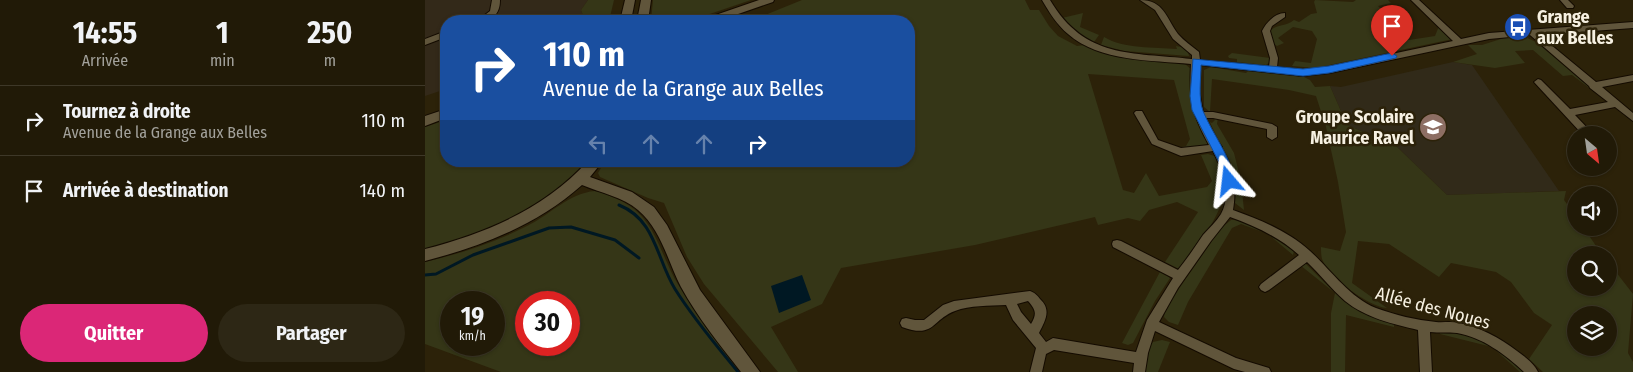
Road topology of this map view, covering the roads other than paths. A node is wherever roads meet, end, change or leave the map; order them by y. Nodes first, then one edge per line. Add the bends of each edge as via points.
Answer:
1 (496, 0) edge
2 (630, 0) edge
3 (640, 0) edge
4 (646, 0) edge
5 (769, 0) edge
6 (1046, 0) edge
7 (1144, 0) edge
8 (1415, 0) edge
9 (492, 15) edge
10 (627, 15) edge
11 (638, 15) edge
12 (644, 15) edge
13 (725, 15) edge
14 (1282, 16) dead end
15 (1633, 25) edge
16 (1531, 32) junction
17 (440, 36) edge
18 (425, 42) edge
19 (1459, 42) junction
20 (1196, 61) junction
21 (1273, 70) junction
22 (1633, 78) edge
23 (1538, 82) dead end
24 (1593, 86) junction
25 (1615, 104) junction
26 (440, 112) edge
27 (1139, 112) dead end
28 (1567, 112) junction
29 (440, 114) edge
30 (425, 115) edge
31 (1199, 116) junction
32 (1633, 118) edge
33 (425, 120) edge
34 (1580, 126) edge
35 (1272, 137) dead end
36 (1217, 147) junction
37 (592, 167) edge
38 (582, 179) junction
39 (1227, 212) junction
40 (1117, 244) dead end
41 (1307, 255) junction
42 (425, 256) edge
43 (1181, 277) junction
44 (1265, 287) dead end
45 (1009, 300) junction
46 (906, 323) dead end
47 (1151, 324) junction
48 (1424, 325) junction
49 (1033, 333) junction
50 (1044, 348) junction
51 (1140, 358) junction
52 (752, 372) edge
53 (1036, 372) edge
54 (1139, 372) edge
55 (1265, 372) edge
56 (1426, 372) edge
57 (1532, 372) edge

1 - 9 street via 497,8
2 - 10 street
3 - 11 street
4 - 12 street
5 - 13 street
6 - 20 street via 1066,30 1094,46 1122,54
7 - 20 street via 1162,12 1176,37 1197,54
8 - 19 street
14 - 21 street via 1266,31 1274,58
15 - 16 street
16 - 19 street
16 - 24 street
17 - 18 street
19 - 21 street via 1321,71
20 - 21 street
20 - 31 street via 1195,96
22 - 24 street
23 - 28 street
24 - 25 street
25 - 28 street
25 - 32 street
26 - 30 street
27 - 36 street via 1155,142 1181,152
28 - 34 street
29 - 33 street
31 - 35 street via 1213,115 1273,127
31 - 36 street
36 - 39 street via 1228,173
37 - 38 street
38 - 42 street via 553,203 523,221
38 - 52 street via 634,200 647,209 692,291
39 - 41 street, Allée des Noues via 1270,228
39 - 43 street
40 - 43 street
41 - 44 street
41 - 48 street, Allée des Noues via 1332,283 1355,302 1371,311
43 - 47 street
45 - 46 street via 953,306 922,326
45 - 49 street via 1017,316
45 - 49 street via 1030,296 1038,302 1042,314
47 - 51 street
47 - 55 street via 1234,363
48 - 56 street
48 - 57 street, Allée des Noues via 1457,328 1484,337
49 - 50 street
50 - 51 street via 1058,344
50 - 53 street via 1039,355
51 - 54 street

